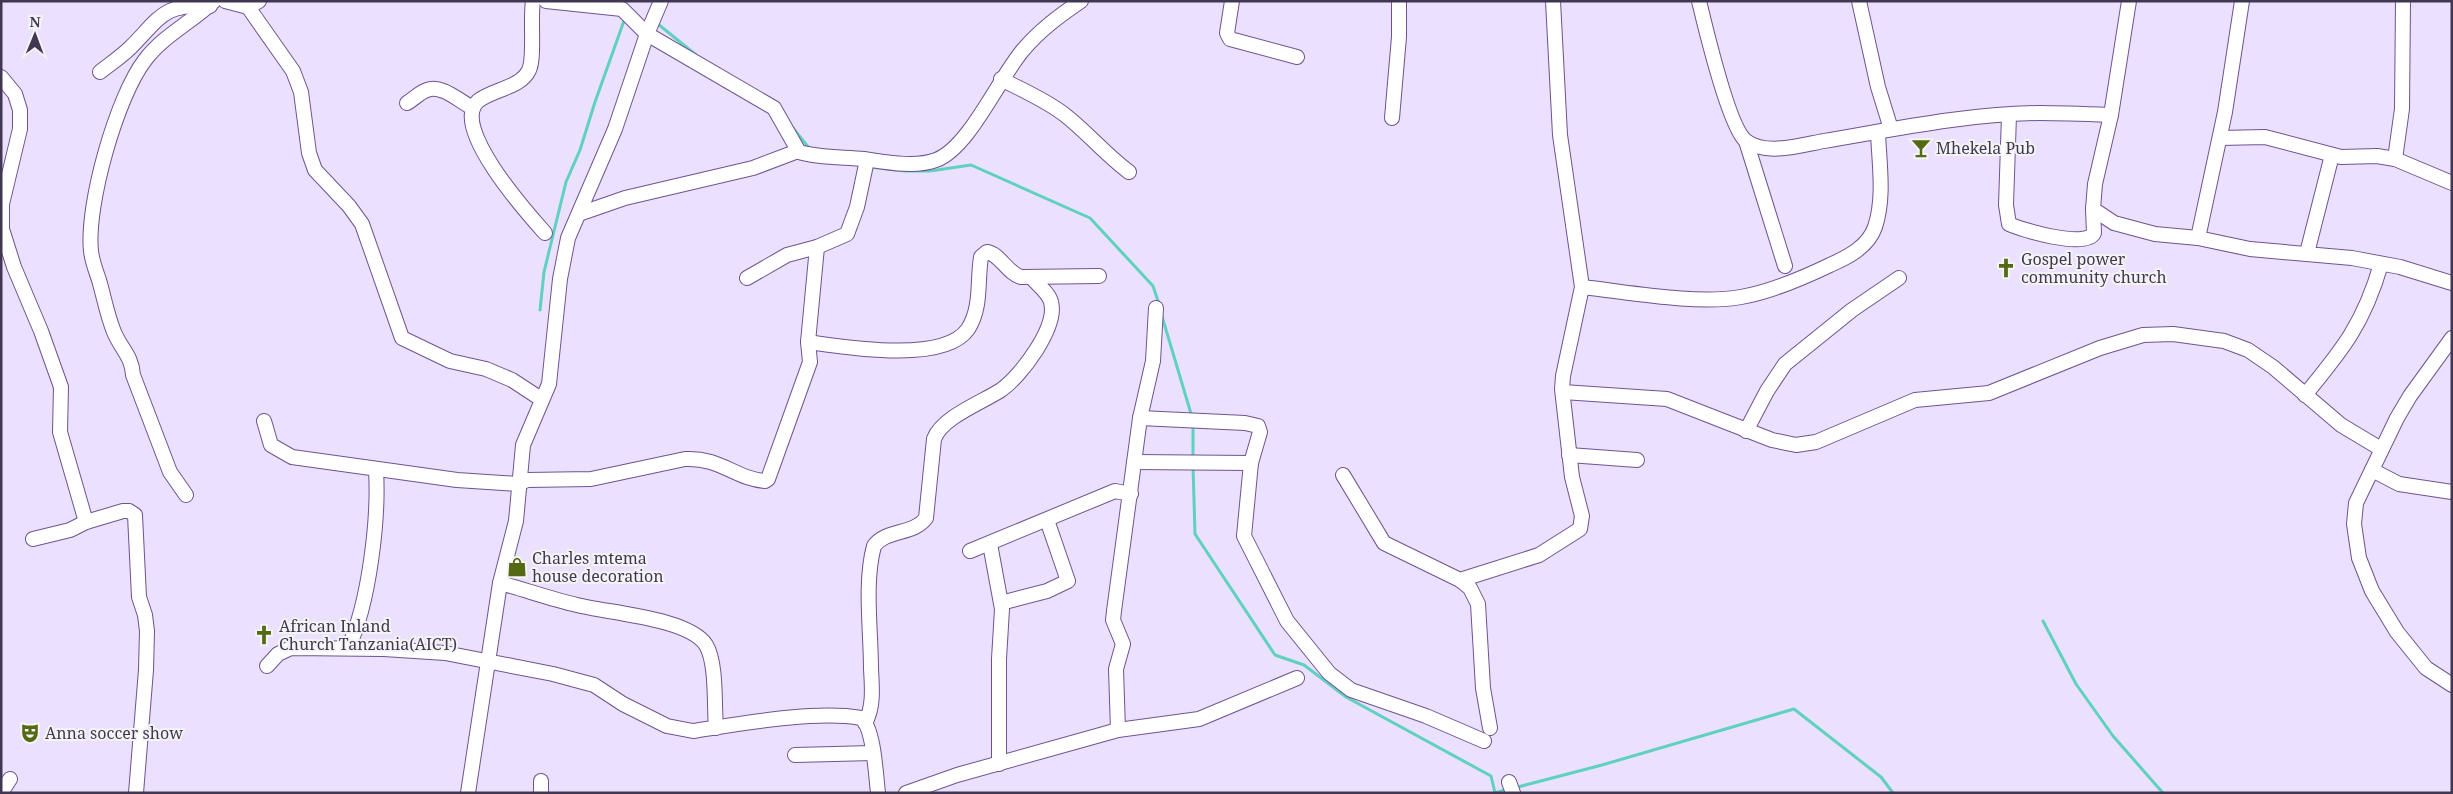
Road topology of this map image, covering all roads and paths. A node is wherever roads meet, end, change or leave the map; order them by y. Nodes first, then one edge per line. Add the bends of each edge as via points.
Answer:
1 (224, 1) edge
2 (533, 1) edge
3 (546, 1) edge
4 (661, 1) edge
5 (1081, 1) edge
6 (1232, 1) edge
7 (1399, 1) edge
8 (1553, 1) edge
9 (1698, 1) edge
10 (1859, 1) edge
11 (2129, 1) edge
12 (2242, 1) edge
13 (2403, 1) edge
14 (212, 3) edge
15 (253, 4) edge
16 (647, 34) junction
17 (1296, 57) dead end
18 (100, 72) dead end
19 (1, 77) edge
20 (1001, 79) junction
21 (407, 103) dead end
22 (473, 108) junction
23 (2111, 114) junction
24 (2009, 115) junction
25 (1392, 118) dead end
26 (1884, 131) junction
27 (2220, 138) junction
28 (1746, 141) junction
29 (798, 151) junction
30 (2332, 155) junction
31 (2394, 159) junction
32 (867, 160) junction
33 (1129, 172) dead end
34 (2452, 183) edge
35 (2092, 209) junction
36 (579, 214) junction
37 (545, 233) dead end
38 (2198, 238) junction
39 (817, 247) junction
40 (2307, 253) junction
41 (2381, 264) junction
42 (1785, 266) dead end
43 (1099, 276) dead end
44 (747, 278) dead end
45 (1032, 278) junction
46 (1899, 278) dead end
47 (2452, 284) edge
48 (1582, 287) junction
49 (1156, 308) dead end
50 (2452, 338) edge
51 (808, 342) junction
52 (1563, 392) junction
53 (2305, 395) junction
54 (541, 399) junction
55 (1140, 418) junction
56 (264, 421) dead end
57 (1746, 430) junction
58 (2381, 450) junction
59 (1569, 455) junction
60 (1637, 460) dead end
61 (1134, 462) junction
62 (1251, 463) junction
63 (376, 470) junction
64 (2372, 470) junction
65 (1343, 475) dead end
66 (518, 484) junction
67 (2452, 492) edge
68 (1131, 494) junction
69 (186, 495) dead end
70 (1047, 520) junction
71 (86, 522) junction
72 (33, 539) dead end
73 (990, 544) junction
74 (970, 551) dead end
75 (1460, 580) junction
76 (500, 583) junction
77 (1001, 602) junction
78 (348, 648) junction
79 (486, 663) junction
80 (267, 666) dead end
81 (1297, 678) dead end
82 (2452, 685) edge
83 (866, 723) junction
84 (716, 728) junction
85 (1490, 728) dead end
86 (1118, 730) junction
87 (1484, 741) dead end
88 (874, 753) junction
89 (795, 755) dead end
90 (999, 764) junction
91 (10, 779) dead end
92 (1, 793) edge
93 (136, 793) edge
94 (468, 793) edge
95 (878, 793) edge
96 (906, 793) edge

1 - 15 street
2 - 22 street via 529,72 480,100
3 - 16 street via 614,7 629,15
4 - 16 street
5 - 20 street via 1036,35
6 - 17 street via 1230,39
7 - 25 street
8 - 48 street via 1560,135
9 - 28 street via 1715,64 1737,128
10 - 26 street
11 - 23 street
12 - 27 street
13 - 31 street via 2402,109
14 - 18 street via 168,10
14 - 69 street via 167,38 145,61 118,116 94,194 91,251 113,330 133,362 133,375 170,472
15 - 54 street via 293,71 300,92 309,153 316,170 362,224 402,338 450,362 486,369 512,380
16 - 29 street via 774,108
16 - 36 street via 614,129
19 - 71 street via 14,94 20,110 15,154 2,204 2,229 61,387 60,432
20 - 32 street via 974,123 942,158 916,163
20 - 33 street via 1061,112
21 - 22 street via 425,90 436,89
22 - 37 street via 473,123 488,162
23 - 24 street
23 - 35 street
24 - 26 street
24 - 35 street via 2006,205 2009,224 2068,239 2089,238 2094,233
26 - 28 street via 1793,147 1764,148
26 - 48 street via 1875,227 1867,242 1846,257 1810,274 1734,298 1691,298
27 - 30 street via 2265,138
27 - 38 street
28 - 42 street
29 - 32 street
29 - 36 street via 771,163 625,198
30 - 31 street via 2373,155
30 - 40 street
31 - 34 street
32 - 39 street via 849,230 843,237
35 - 38 street via 2129,228
36 - 54 street via 568,238 560,279 549,384
38 - 40 street via 2250,248
39 - 44 street via 787,255
39 - 51 street
40 - 41 street
41 - 47 street
41 - 53 street via 2356,328
43 - 45 street
45 - 51 street via 1016,276 992,253 984,253 980,263 978,299 968,329 942,345 903,351
45 - 83 street via 1049,296 1052,305 1048,325 1038,346 1008,384 938,432 934,439 926,518 921,524 882,539 874,546 870,601 872,692
46 - 57 street via 1852,310 1785,364
48 - 52 street via 1563,376
49 - 55 street via 1154,361
50 - 58 street via 2410,396
51 - 66 street via 810,362 765,481 698,458 591,479 527,480
52 - 57 street via 1667,400
52 - 59 street
53 - 57 street via 2273,367 2239,346 2192,336 2154,334 2100,348 1990,393 1915,400 1816,442 1791,444
53 - 58 street via 2341,425
54 - 66 street via 523,445
55 - 61 street
55 - 62 street via 1256,425 1260,432
56 - 63 street via 270,445 292,457
58 - 64 street
59 - 60 street
59 - 75 street via 1582,516 1580,529 1539,556
61 - 62 street
61 - 68 street
62 - 87 street via 1244,527 1246,541 1287,621 1328,673 1351,690 1426,716
63 - 66 street
63 - 78 street via 378,500 367,580 357,629
64 - 67 street via 2399,484
64 - 82 street via 2354,510 2355,538 2365,575 2401,637 2426,668
65 - 75 street via 1384,542
66 - 76 street via 516,521
68 - 70 street via 1115,492
68 - 86 street via 1122,538 1113,620 1123,644 1116,669
70 - 73 street
70 - 77 street via 1068,581 1047,591
71 - 72 street via 70,530
71 - 93 street via 123,511 132,512 136,523 138,590 147,631
73 - 74 street
73 - 77 street
75 - 85 street via 1470,588 1478,604 1483,688
76 - 79 street
76 - 84 street via 578,605 665,623 698,635 707,646 712,663
77 - 90 street
78 - 79 street via 445,653
78 - 80 street via 291,648 278,654
79 - 84 street via 553,674 594,685 651,719 680,730
79 - 94 street
81 - 86 street via 1199,719
83 - 84 street via 853,717 822,717
83 - 88 street
86 - 90 street
88 - 89 street
88 - 95 street
90 - 96 street
91 - 92 street

